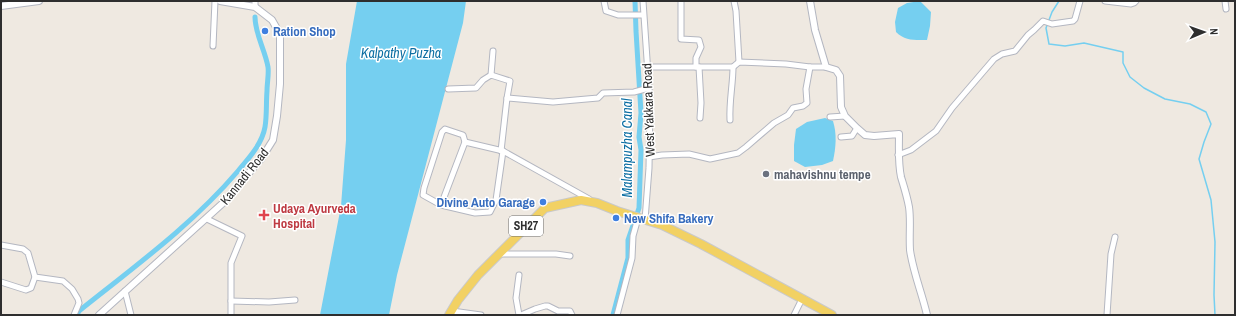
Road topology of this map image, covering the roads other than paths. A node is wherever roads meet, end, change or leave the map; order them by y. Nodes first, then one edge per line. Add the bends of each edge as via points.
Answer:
1 (39, 1) edge
2 (215, 1) edge
3 (220, 1) edge
4 (604, 1) edge
5 (642, 1) edge
6 (681, 1) edge
7 (734, 1) edge
8 (810, 1) edge
9 (1080, 1) edge
10 (1106, 1) edge
11 (1136, 1) edge
12 (1225, 1) edge
13 (20, 2) edge
14 (255, 4) edge
15 (1, 6) edge
16 (1226, 9) dead end
17 (637, 15) junction
18 (213, 46) dead end
19 (493, 51) dead end
20 (739, 62) junction
21 (733, 66) junction
22 (647, 67) junction
23 (697, 67) junction
24 (810, 67) junction
25 (826, 67) junction
26 (491, 75) junction
27 (649, 88) junction
28 (448, 89) dead end
29 (507, 98) junction
30 (845, 116) junction
31 (830, 117) dead end
32 (700, 118) dead end
33 (730, 120) dead end
34 (857, 128) junction
35 (840, 137) dead end
36 (465, 142) junction
37 (502, 151) junction
38 (898, 154) junction
39 (649, 157) junction
40 (597, 204) junction
41 (441, 205) junction
42 (639, 218) junction
43 (207, 219) junction
44 (1115, 237) dead end
45 (1, 245) edge
46 (499, 254) junction
47 (570, 256) dead end
48 (520, 274) dead end
49 (35, 277) junction
50 (1, 282) edge
51 (125, 291) junction
52 (802, 299) junction
53 (295, 300) dead end
54 (231, 301) junction
55 (450, 313) edge
56 (74, 315) edge
57 (99, 315) edge
58 (131, 315) edge
59 (231, 315) edge
60 (481, 315) edge
61 (520, 315) edge
62 (572, 315) edge
63 (618, 315) edge
64 (794, 315) edge
65 (832, 315) edge
66 (927, 315) edge
67 (1107, 315) edge

1 - 13 street
2 - 18 street
3 - 14 street, Kannadi Road
4 - 17 street via 606,11 618,15
5 - 17 street, West Yakkara Road
6 - 23 street via 681,40 699,40
7 - 20 street
8 - 25 street
9 - 38 street via 1076,19 1052,24 1043,21 1028,34 1015,51 1002,54 994,60 952,108 936,131 911,150
10 - 11 street via 1134,4
12 - 16 street
13 - 15 street
14 - 43 street, Kannadi Road via 272,20 280,34 280,84 273,140 262,159
17 - 22 street, West Yakkara Road
19 - 26 street
20 - 21 street
20 - 24 street
21 - 23 street
21 - 33 street
22 - 23 street
22 - 27 street, West Yakkara Road
23 - 32 street
24 - 25 street
24 - 39 street via 806,89 807,103 793,108 788,115 774,123 738,153 710,159 689,154
25 - 30 street via 836,70 840,76 841,107
26 - 28 street via 476,88
26 - 29 street via 510,81
27 - 29 street via 634,92 603,93 598,98 553,102
27 - 39 street, West Yakkara Road
29 - 37 street
30 - 31 street
30 - 34 street
34 - 35 street via 852,136
34 - 38 street via 865,135 899,134
36 - 37 street
36 - 41 street
36 - 41 street via 463,136 445,129 442,132 423,195
37 - 40 street
37 - 41 street via 496,200 490,212 476,213
38 - 66 street via 909,209 910,250
39 - 42 street, West Yakkara Road
40 - 42 main road, SH27
40 - 46 main road, SH27 via 581,200 546,208
42 - 52 main road, SH27 via 662,225 701,244
42 - 63 street, West Yakkara Road
43 - 51 street, Kannadi Road
43 - 54 street via 242,236 231,263
44 - 67 street
45 - 49 street via 23,249 28,253
46 - 47 street
46 - 55 main road, SH27 via 474,280
48 - 61 street via 516,298
49 - 50 street via 31,288 26,290
49 - 56 street via 63,281 72,289 78,299
51 - 57 street, Kannadi Road
51 - 58 street
52 - 64 street
52 - 65 main road, SH27
53 - 54 street
54 - 59 street
55 - 60 street
61 - 62 street via 545,306 558,311 570,311

